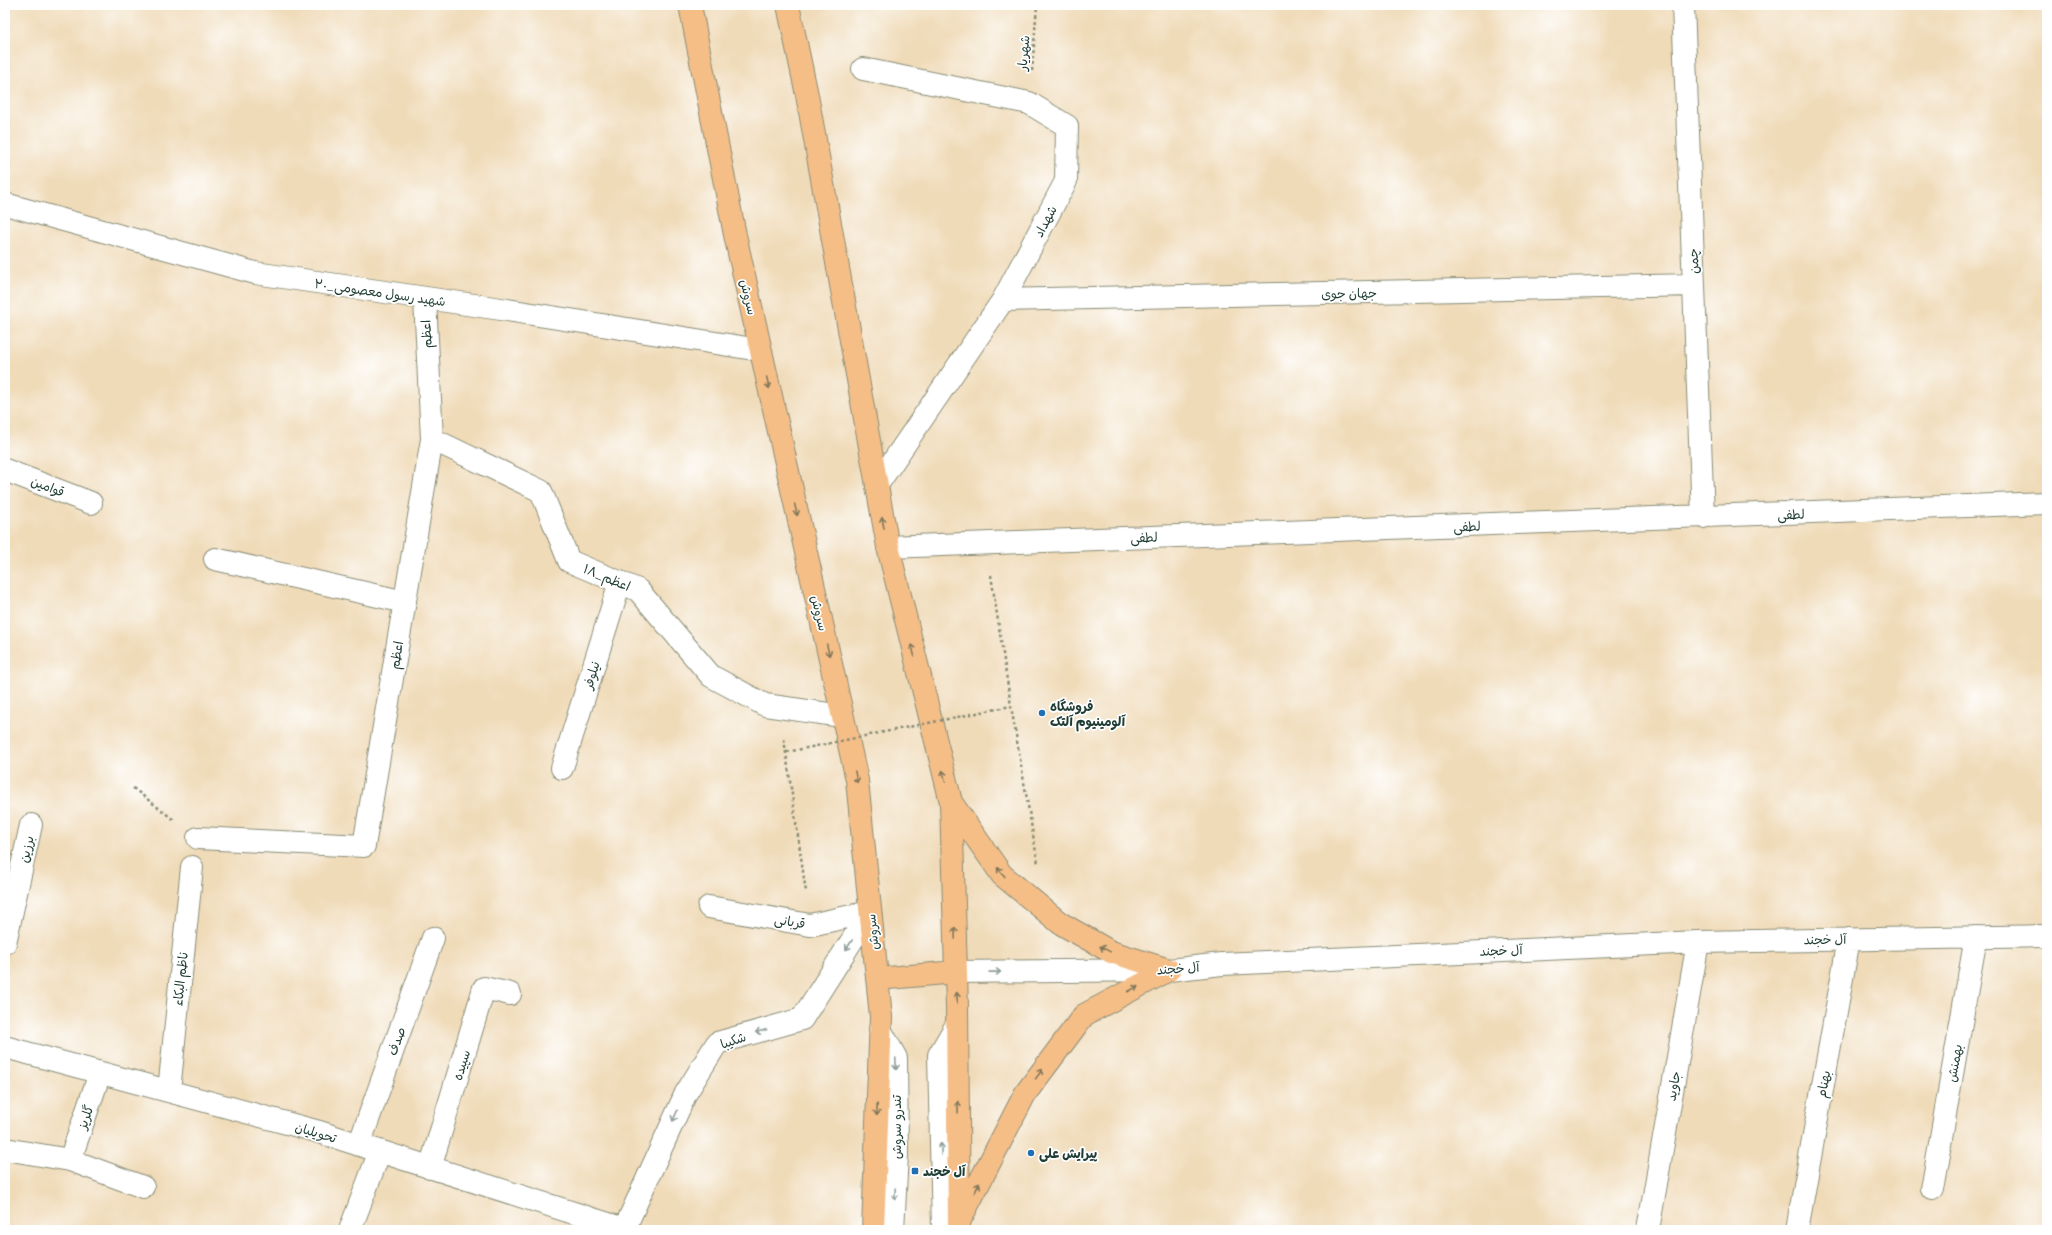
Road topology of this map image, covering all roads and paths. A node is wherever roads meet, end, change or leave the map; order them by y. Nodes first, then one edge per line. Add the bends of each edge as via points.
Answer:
1 (676, 5) edge
2 (690, 5) edge
3 (783, 5) edge
4 (788, 5) edge
5 (1037, 5) edge
6 (1683, 5) edge
7 (863, 69) dead end
8 (807, 95) junction
9 (1029, 103) junction
10 (5, 204) edge
11 (735, 235) junction
12 (1694, 285) junction
13 (425, 298) junction
14 (1003, 300) junction
15 (760, 350) junction
16 (432, 439) junction
17 (5, 470) edge
18 (877, 485) junction
19 (91, 503) dead end
20 (2047, 503) edge
21 (1703, 517) junction
22 (986, 543) junction
23 (888, 547) junction
24 (215, 559) dead end
25 (620, 582) junction
26 (405, 602) junction
27 (1011, 706) junction
28 (778, 707) junction
29 (842, 716) junction
30 (787, 752) junction
31 (562, 768) dead end
32 (951, 802) junction
33 (31, 825) dead end
34 (198, 838) dead end
35 (192, 867) dead end
36 (709, 907) dead end
37 (870, 912) junction
38 (1046, 912) junction
39 (810, 925) junction
40 (2047, 936) edge
41 (1976, 937) junction
42 (433, 938) dead end
43 (1849, 939) junction
44 (1698, 942) junction
45 (5, 943) edge
46 (1169, 970) junction
47 (956, 972) junction
48 (877, 979) junction
49 (510, 994) dead end
50 (880, 1029) junction
51 (5, 1047) edge
52 (100, 1073) junction
53 (169, 1091) junction
54 (359, 1145) junction
55 (5, 1149) edge
56 (380, 1151) junction
57 (70, 1160) junction
58 (430, 1168) junction
59 (143, 1187) dead end
60 (1932, 1189) dead end
61 (954, 1228) edge
62 (350, 1230) edge
63 (624, 1230) edge
64 (873, 1230) edge
65 (894, 1230) edge
66 (1648, 1230) edge
67 (1797, 1230) edge

1 - 11 main road
2 - 11 main road, سروش
3 - 8 main road
4 - 8 main road
5 - 9 path, شهریار
6 - 12 street, چمن
7 - 9 street, شهداد
8 - 18 main road
9 - 14 street, شهداد via 1067,126 1066,181
10 - 13 street, ۲۰_شهید رسول معصومی via 255,274
11 - 15 main road, سروش
12 - 14 street, جهان جوی
12 - 21 street, چمن
13 - 15 street, ۲۰_شهید رسول معصومی
13 - 16 street, اعظم
14 - 18 street, شهداد
15 -> 29 main road, سروش
16 - 25 street, ۱۸_اعظم via 541,491 569,561
16 - 26 street, اعظم
17 - 19 street, قوامین
23 -> 18 main road
20 - 21 street, لطفی
21 - 22 street, لطفی
22 - 23 street, لطفی
22 - 27 path
32 -> 23 main road
24 - 26 street
25 - 28 street, ۱۸_اعظم via 638,590 711,676 765,705
25 - 31 street, نیلوفر
26 - 34 street, اعظم via 364,846
27 - 30 path, bridge
27 - 38 path
28 - 29 street, ۱۸_اعظم
28 - 30 path
29 -> 37 main road, سروش via 857,780
30 - 39 path
38 -> 32 main road via 1002,875
47 -> 32 main road
33 - 45 street, برزین
35 - 53 street, ناظم البکاء
36 - 39 street, قربانی
37 - 39 street, قربانی
37 - 48 main road, سروش
37 -> 63 street, شکیبا via 802,1019 717,1043 686,1093
46 -> 38 main road via 1111,952 1060,923
40 - 41 street, آل خجند
41 - 43 street, آل خجند
41 - 60 street, بهمنش
42 - 54 street, صدف
43 - 44 street, آل خجند
43 - 67 street, بهنام
44 - 46 street, آل خجند via 1238,963
44 - 66 street, جاوید
47 -> 46 street, آل خجند
61 -> 46 main road via 1025,1094 1084,1015
47 - 48 main road
61 -> 47 main road
48 - 50 main road, سروش
49 - 58 street, سپیده via 484,988
50 -> 64 main road, سروش
50 -> 65 street, تندرو سروش via 896,1058 897,1155
51 - 52 street, تحویلیان
52 - 53 street, تحویلیان
52 - 57 street, گلریز
53 - 54 street, تحویلیان
54 - 56 street, تحویلیان
55 - 57 street
56 - 58 street, تحویلیان
56 - 62 street
57 - 59 street
58 - 63 street, تحویلیان

